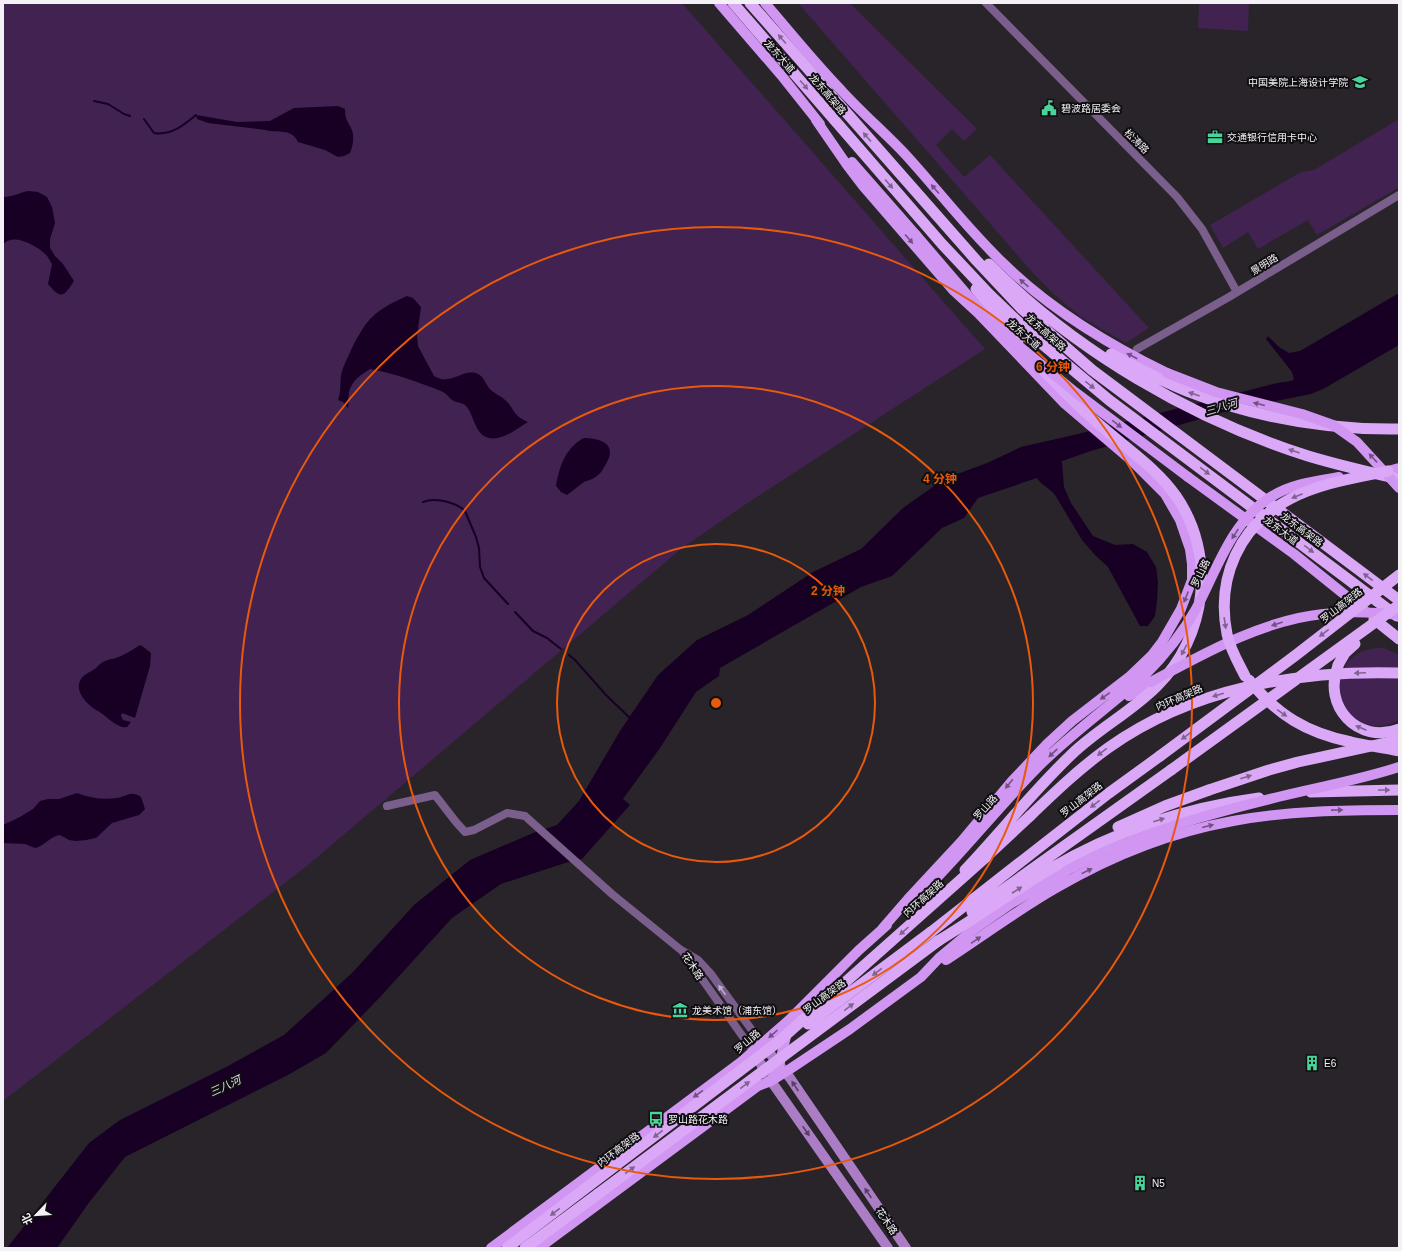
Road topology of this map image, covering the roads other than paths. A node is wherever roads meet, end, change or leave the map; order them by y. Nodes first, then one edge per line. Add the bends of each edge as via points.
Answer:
1 (719, 3) edge
2 (733, 3) edge
3 (750, 3) edge
4 (765, 3) edge
5 (986, 3) edge
6 (816, 120) junction
7 (912, 187) junction
8 (1399, 195) edge
9 (942, 244) junction
10 (1237, 292) junction
11 (1137, 349) dead end
12 (1159, 380) junction
13 (1399, 429) edge
14 (1394, 469) edge
15 (1151, 474) junction
16 (1399, 479) edge
17 (1399, 488) edge
18 (1399, 575) edge
19 (1399, 600) edge
20 (1399, 607) edge
21 (1399, 616) edge
22 (1374, 619) joint
23 (1399, 638) edge
24 (1399, 672) edge
25 (1088, 723) junction
26 (1399, 729) edge
27 (1399, 740) edge
28 (1399, 745) edge
29 (1382, 747) junction
30 (1399, 750) edge
31 (1399, 767) edge
32 (1399, 790) edge
33 (387, 806) dead end
34 (1399, 810) edge
35 (1031, 869) junction
36 (920, 917) junction
37 (882, 929) junction
38 (938, 941) junction
39 (681, 950) junction
40 (921, 977) junction
41 (789, 1020) junction
42 (778, 1042) junction
43 (762, 1044) junction
44 (753, 1052) junction
45 (782, 1069) junction
46 (771, 1081) junction
47 (491, 1248) edge
48 (507, 1248) edge
49 (525, 1248) edge
50 (539, 1248) edge
51 (888, 1248) edge
52 (906, 1248) edge

1 - 6 main road, 龙东大道
2 -> 9 highway, 龙东高架路
7 -> 3 highway, 龙东高架路
12 -> 4 main road via 1130,355 1049,303 1004,265 904,154 840,90
5 - 10 street, 松涛路 via 1177,196 1199,224
6 -> 15 main road via 863,186 953,290 1076,413
6 -> 22 main road, 龙东大道, bridge via 982,312 1013,341 1075,392 1294,554
7 - 12 highway via 997,273 1062,327
19 -> 7 highway, 龙东高架路 via 1066,349 993,280
8 - 10 street, 景明路
9 - 15 highway via 1008,330 1042,369
9 -> 21 highway, 龙东高架路 via 989,294 1082,379
10 - 11 street, 景明路
13 -> 12 highway via 1349,428 1286,419 1217,402
16 -> 12 highway via 1308,456 1235,429
17 -> 12 main road, bridge via 1357,442 1333,425 1302,414
14 -> 25 main road, 罗山路, bridge via 1312,481 1270,497 1259,506 1233,536 1196,609 1167,652 1144,676
14 -> 29 highway, bridge via 1329,484 1290,499 1273,509 1249,531 1233,559 1224,592 1227,635 1234,655 1245,676 1261,695 1277,710 1314,731 1351,742
15 -> 36 highway, bridge via 1171,489 1183,507 1199,555 1201,594 1194,630 1183,654 1166,677 1146,696 1091,738 1050,775
15 -> 37 main road via 1173,506 1190,549 1192,580 1172,626 1140,668 1072,721 1029,762
18 -> 42 highway, 罗山高架路, bridge via 1296,655 1109,793 931,932 811,1022
26 -> 20 highway, bridge via 1381,733 1355,726 1340,709 1333,687 1335,674 1345,653
20 - 35 highway, bridge
21 -> 25 main road, bridge via 1359,612 1323,614 1264,628 1157,679
22 - 23 highway
24 -> 36 highway, 内环高架路, bridge via 1321,675 1266,682 1212,696 1160,718 1109,748 1075,774
25 -> 37 main road, 罗山路 via 1040,766 944,872
35 -> 27 highway, bridge via 1139,817 1209,790 1298,762
28 - 29 highway
29 - 30 highway
31 - 40 main road, bridge via 1196,819 1120,845 1066,871 1012,903 970,932
38 -> 32 highway via 1057,866 1100,843 1149,823 1197,809 1260,798 1320,792
33 - 39 street via 435,795 465,832 507,813 525,816
40 -> 34 main road via 1058,887 1103,864 1171,837 1213,825 1264,816 1327,810
35 - 38 highway via 965,917
36 -> 42 highway, 内环高架路, bridge
37 - 41 main road, 罗山路
49 -> 38 highway, bridge
43 -> 39 street, 花木路 via 711,974 698,960
39 - 44 street, 花木路
40 - 45 main road via 850,1029
41 -> 43 main road, 罗山路
41 - 45 main road
42 -> 48 highway, 内环高架路, bridge
43 - 44 main road, 罗山路
43 - 45 main road, 花木路
44 - 46 main road, 花木路
44 -> 47 main road, 罗山路
45 - 46 main road
52 -> 45 main road, 花木路
46 - 50 main road via 758,1086
46 -> 51 main road, 花木路

